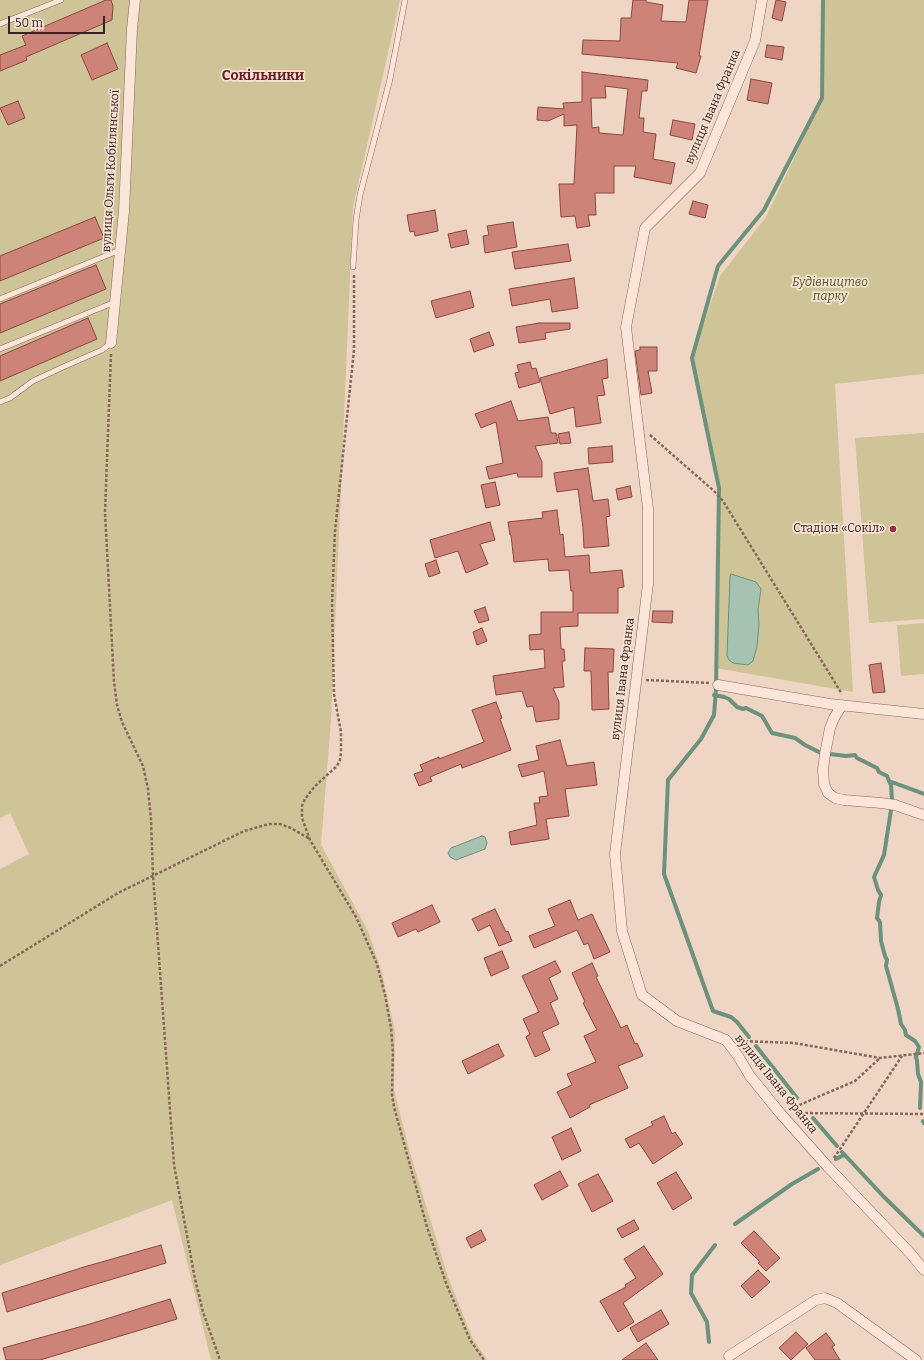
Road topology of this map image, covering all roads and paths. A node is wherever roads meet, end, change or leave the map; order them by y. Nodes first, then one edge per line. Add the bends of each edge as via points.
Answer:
1 (61, 0) edge
2 (135, 0) edge
3 (405, 0) edge
4 (762, 0) edge
5 (0, 24) edge
6 (120, 250) junction
7 (353, 267) joint
8 (0, 299) edge
9 (115, 302) junction
10 (111, 343) junction
11 (0, 349) edge
12 (0, 402) edge
13 (638, 425) junction
14 (636, 679) junction
15 (703, 683) dead end
16 (718, 685) dead end
17 (846, 705) junction
18 (924, 714) edge
19 (924, 815) edge
20 (310, 840) junction
21 (153, 875) junction
22 (0, 966) edge
23 (726, 1040) junction
24 (924, 1053) edge
25 (902, 1056) junction
26 (880, 1058) junction
27 (780, 1113) junction
28 (864, 1114) junction
29 (924, 1114) edge
30 (828, 1167) junction
31 (924, 1270) edge
32 (730, 1356) dead end
33 (220, 1360) edge
34 (484, 1360) edge
35 (916, 1360) edge

1 - 5 lane
2 - 6 street, вулиця Ольги Кобилянської
3 - 7 lane via 388,86 360,195
4 - 13 street, вулиця Івана Франка via 755,41 700,173 645,228 626,327
6 - 8 lane
6 - 9 street, вулиця Ольги Кобилянської
7 - 20 path via 354,350 335,531 332,603 334,694 341,732 341,752 337,766 315,786 302,806 302,818
9 - 10 street, вулиця Ольги Кобилянської
9 - 11 lane
10 - 12 lane via 102,350 33,381
10 - 21 path via 105,512 114,682 122,722 143,766 148,789
13 - 14 street, вулиця Івана Франка via 648,509 648,584
13 - 17 path via 723,501
14 - 15 path
14 - 23 street, вулиця Івана Франка via 615,854 622,931 642,995 677,1021
16 - 17 street
17 - 18 street
17 - 19 street via 834,718 830,728 823,770 828,793 835,798 881,803
20 - 21 path via 291,828 269,824 244,832
20 - 34 path via 356,917 377,964 391,1028 394,1107 427,1227 446,1283 470,1340
21 - 22 path via 118,893
21 - 33 path via 174,1165 195,1279 203,1312
23 - 26 path via 794,1043
23 - 27 street, вулиця Івана Франка via 750,1076
24 - 25 path
25 - 26 path
25 - 28 path
26 - 27 path via 855,1081
27 - 28 path
27 - 30 street, вулиця Івана Франка
28 - 29 path
28 - 30 path
30 - 31 street, вулиця Івана Франка
32 - 35 street via 816,1300 826,1298 837,1303

